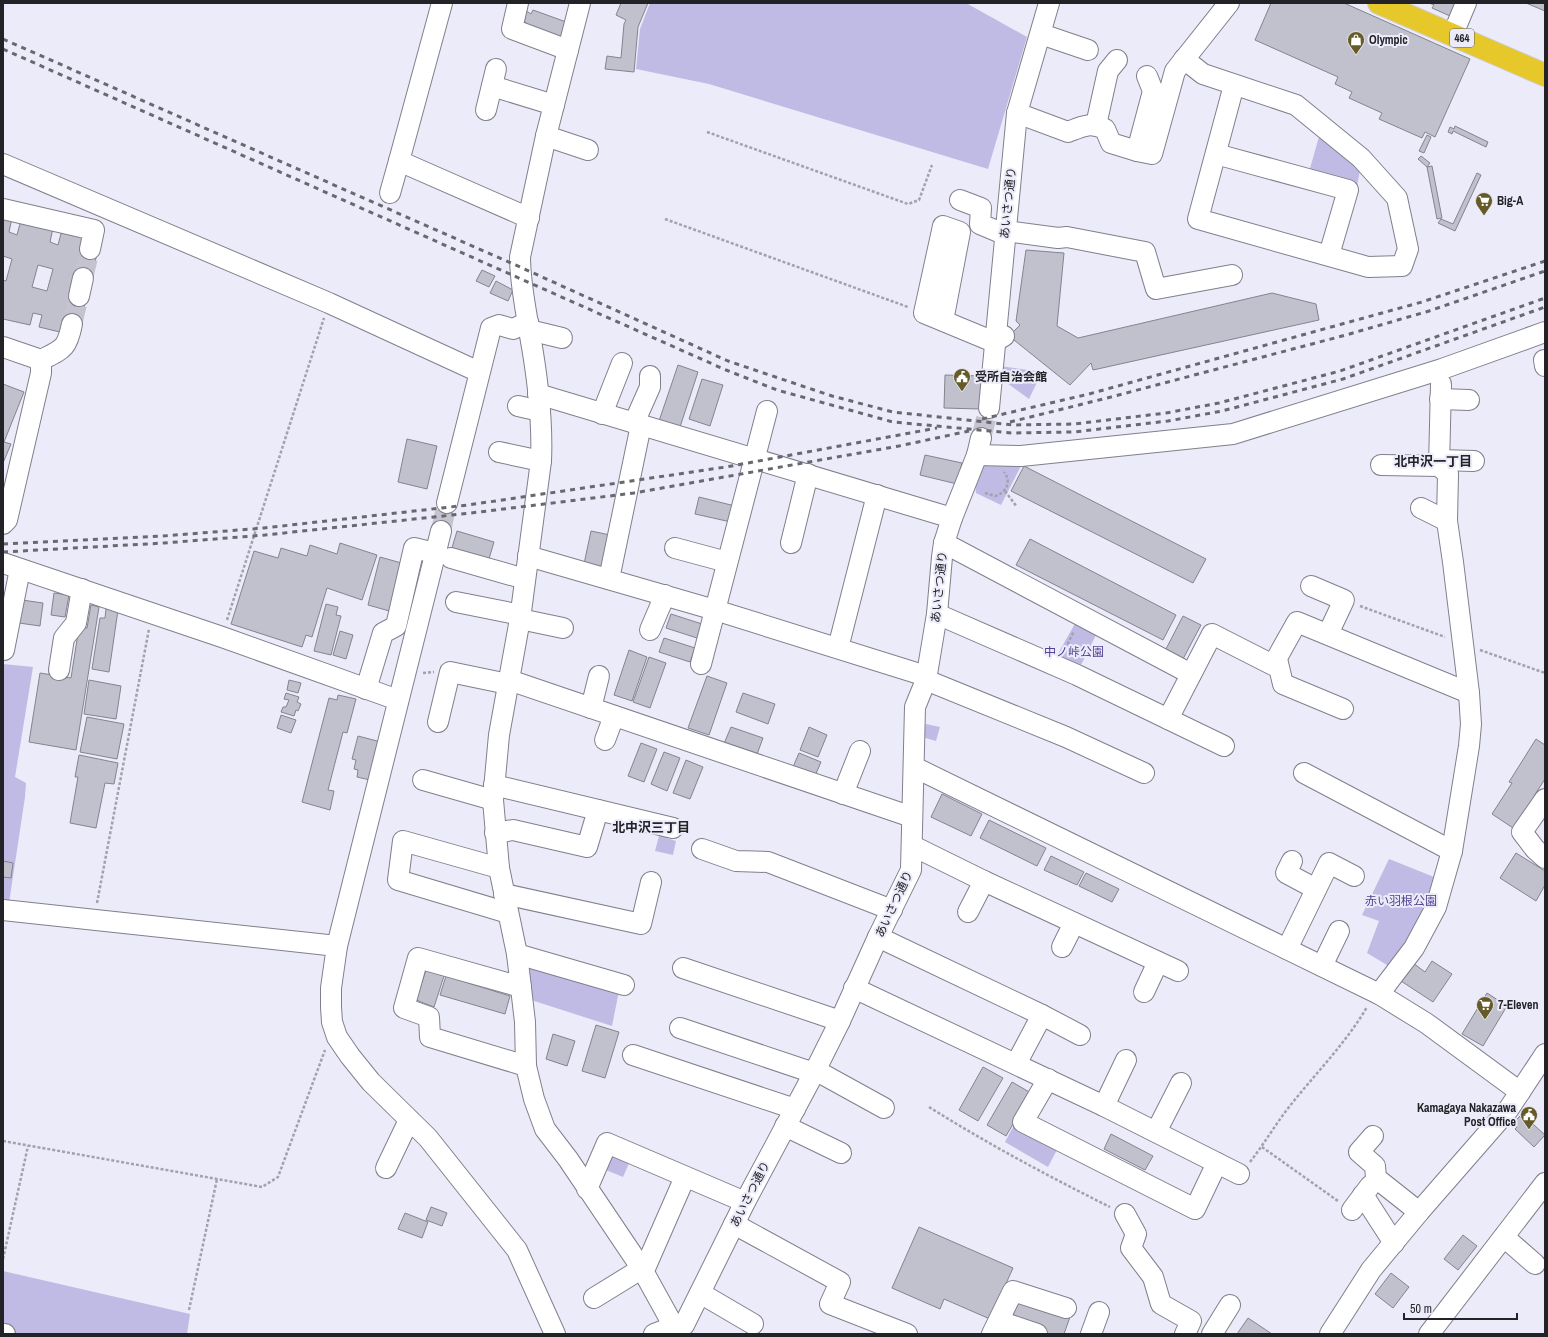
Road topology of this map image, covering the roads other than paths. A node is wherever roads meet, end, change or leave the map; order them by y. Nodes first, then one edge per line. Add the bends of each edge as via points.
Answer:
1 (442, 3) edge
2 (518, 3) edge
3 (580, 3) edge
4 (1049, 3) edge
5 (1229, 3) edge
6 (1379, 3) edge
7 (1466, 3) edge
8 (1041, 34) junction
9 (1453, 34) junction
10 (568, 50) junction
11 (1088, 50) dead end
12 (1184, 59) junction
13 (1117, 60) dead end
14 (1545, 75) edge
15 (1234, 85) junction
16 (554, 105) junction
17 (486, 110) dead end
18 (1017, 113) junction
19 (1096, 125) junction
20 (546, 136) junction
21 (588, 150) dead end
22 (1216, 154) junction
23 (399, 161) junction
24 (3, 164) edge
25 (390, 193) dead end
26 (960, 200) dead end
27 (102, 206) junction
28 (3, 209) edge
29 (529, 218) junction
30 (1005, 231) junction
31 (1329, 255) junction
32 (1232, 275) dead end
33 (943, 321) junction
34 (72, 324) tunnel mouth
35 (528, 326) junction
36 (1545, 332) edge
37 (562, 338) dead end
38 (994, 342) junction
39 (3, 347) edge
40 (622, 363) dead end
41 (41, 367) junction
42 (479, 372) junction
43 (650, 376) dead end
44 (1469, 400) dead end
45 (539, 402) junction
46 (518, 406) dead end
47 (988, 408) tunnel mouth
48 (766, 411) dead end
49 (602, 414) junction
50 (638, 424) junction
51 (499, 452) dead end
52 (753, 458) junction
53 (541, 461) junction
54 (1474, 461) dead end
55 (1439, 463) junction
56 (1381, 465) dead end
57 (808, 474) junction
58 (877, 495) junction
59 (447, 504) tunnel mouth
60 (1421, 508) dead end
61 (952, 518) junction
62 (1447, 521) junction
63 (3, 524) edge
64 (441, 531) tunnel mouth
65 (791, 543) dead end
66 (944, 543) junction
67 (675, 548) dead end
68 (443, 556) junction
69 (528, 556) junction
70 (727, 562) junction
71 (12, 566) edge
72 (525, 579) junction
73 (609, 579) junction
74 (1311, 586) dead end
75 (82, 589) junction
76 (665, 595) junction
77 (456, 602) dead end
78 (715, 610) junction
79 (937, 614) junction
80 (521, 617) junction
81 (563, 628) dead end
82 (650, 630) dead end
83 (1328, 634) junction
84 (838, 648) junction
85 (4, 650) dead end
86 (1277, 659) junction
87 (701, 664) dead end
88 (59, 670) dead end
89 (1191, 674) junction
90 (599, 676) dead end
91 (926, 678) junction
92 (509, 682) junction
93 (366, 689) junction
94 (1469, 693) junction
95 (398, 700) junction
96 (592, 708) junction
97 (1343, 709) dead end
98 (614, 716) junction
99 (1168, 719) junction
100 (438, 722) dead end
101 (605, 740) dead end
102 (1224, 746) dead end
103 (860, 751) dead end
104 (914, 767) junction
105 (1144, 773) dead end
106 (1304, 773) dead end
107 (423, 780) dead end
108 (494, 793) junction
109 (843, 794) junction
110 (1545, 799) edge
111 (598, 810) junction
112 (912, 817) junction
113 (673, 828) dead end
114 (495, 833) junction
115 (913, 846) junction
116 (702, 850) dead end
117 (1452, 851) junction
118 (1545, 858) edge
119 (1292, 861) dead end
120 (499, 868) junction
121 (1354, 876) dead end
122 (984, 881) junction
123 (651, 882) dead end
124 (1316, 889) junction
125 (506, 904) junction
126 (3, 910) edge
127 (892, 910) junction
128 (968, 912) dead end
129 (1074, 923) junction
130 (1339, 931) dead end
131 (878, 937) junction
132 (337, 946) junction
133 (1062, 947) dead end
134 (1287, 949) junction
135 (518, 954) junction
136 (1158, 962) junction
137 (1322, 966) junction
138 (683, 968) dead end
139 (1178, 971) dead end
140 (624, 985) dead end
141 (521, 986) junction
142 (854, 988) junction
143 (1144, 992) dead end
144 (1380, 994) junction
145 (1042, 1015) junction
146 (840, 1021) junction
147 (680, 1028) dead end
148 (1080, 1035) dead end
149 (1545, 1054) edge
150 (633, 1055) dead end
151 (1126, 1060) dead end
152 (1016, 1064) junction
153 (526, 1066) junction
154 (814, 1072) junction
155 (1539, 1075) edge
156 (1048, 1079) junction
157 (1180, 1083) dead end
158 (1520, 1092) junction
159 (1104, 1106) junction
160 (884, 1108) dead end
161 (795, 1109) junction
162 (409, 1120) junction
163 (786, 1126) junction
164 (1156, 1132) junction
165 (1373, 1136) dead end
166 (841, 1153) dead end
167 (1216, 1164) junction
168 (386, 1168) dead end
169 (1239, 1174) road end
170 (685, 1177) junction
171 (1376, 1178) junction
172 (1545, 1183) edge
173 (587, 1189) junction
174 (745, 1202) junction
175 (1419, 1212) junction
176 (1125, 1214) road end
177 (734, 1224) junction
178 (1504, 1237) junction
179 (1394, 1243) junction
180 (1535, 1264) dead end
181 (642, 1269) junction
182 (700, 1293) junction
183 (594, 1298) dead end
184 (1230, 1305) dead end
185 (1066, 1308) dead end
186 (1099, 1312) dead end
187 (753, 1324) dead end
188 (995, 1327) edge
189 (677, 1332) edge
190 (555, 1334) edge
191 (654, 1334) edge
192 (907, 1334) edge
193 (1037, 1334) edge
194 (1091, 1334) edge
195 (1186, 1334) edge
196 (1212, 1334) edge
197 (1330, 1334) edge
198 (1429, 1334) edge

1 - 23 street
2 - 10 street via 512,29
3 - 10 street
4 - 8 street, あいさつ通り
5 - 12 street
6 - 9 highway, 464
7 - 9 street
8 - 11 street
8 - 18 street, あいさつ通り
9 - 14 highway, 464
10 - 16 street
12 - 15 street via 1203,74
12 - 19 street via 1175,72 1156,87 1152,154 1112,143 1105,129
13 - 19 street via 1108,71
15 - 22 street
15 - 31 street via 1296,105 1361,158 1397,198 1408,249 1402,266 1368,267
16 - 17 street via 494,77
16 - 20 street
18 - 19 street via 1068,132
18 - 30 street, あいさつ通り
20 - 21 street
20 - 29 street
22 - 31 street via 1198,219
22 - 31 street via 1348,190
23 - 25 street
23 - 29 street
24 - 27 street
26 - 30 street via 981,208 980,224 999,232
27 - 28 street via 92,240
27 - 42 street via 329,303
29 - 35 street via 520,257
30 - 32 street via 1067,237 1144,252 1156,289
30 - 38 street, あいさつ通り
33 - 33 street via 924,313 943,226 960,232
33 - 38 street
34 - 41 street via 67,344
35 - 37 street
35 - 42 street via 513,329 499,325 491,328
35 - 45 street
36 - 61 street, あいさつ通り via 1442,369 1232,434 1021,456 979,447
38 - 47 street, あいさつ通り
39 - 41 street
40 - 49 street
41 - 63 street via 7,520
42 - 59 street
43 - 50 street via 650,387
44 - 55 street via 1440,391
45 - 46 street
45 - 49 street
45 - 53 street
48 - 52 street
49 - 50 street
50 - 52 street
50 - 73 street
51 - 53 street
52 - 57 street
52 - 70 street
53 - 69 street
54 - 55 street
55 - 56 street
55 - 62 street via 1448,474
57 - 58 street
57 - 65 street
58 - 61 street
58 - 84 street
60 - 62 street
61 - 66 street, あいさつ通り
62 - 94 street
64 - 68 street
66 - 79 street, あいさつ通り
66 - 89 street
67 - 70 street
68 - 72 street
68 - 93 street via 414,548 396,626 383,632
68 - 95 street
69 - 72 street
69 - 73 street
70 - 78 street
71 - 75 street
71 - 85 street
72 - 80 street
73 - 76 street
74 - 83 street via 1344,600
75 - 88 street via 76,623 64,638
75 - 93 street
76 - 78 street
76 - 82 street
77 - 80 street
78 - 84 street
78 - 87 street
79 - 91 street, あいさつ通り
79 - 99 street via 1077,675
80 - 81 street
80 - 92 street
83 - 86 street via 1297,622
83 - 94 street
84 - 91 street
86 - 89 street via 1273,665 1212,634
86 - 97 street via 1283,684
89 - 99 street
90 - 96 street
91 - 104 street, あいさつ通り via 915,707
91 - 105 street
92 - 96 street
92 - 100 street via 450,672
92 - 108 street via 499,735
93 - 95 street
94 - 117 street via 1472,724
95 - 132 street
96 - 98 street
98 - 101 street
98 - 109 street
99 - 102 street
103 - 109 street
104 - 112 street, あいさつ通り
104 - 134 street
106 - 117 street
107 - 108 street
108 - 111 street
108 - 114 street
109 - 112 street
110 - 118 street via 1522,832 1535,850
111 - 113 street
111 - 114 street via 587,848 513,830
112 - 115 street, あいさつ通り
114 - 120 street
115 - 122 street
115 - 127 street, あいさつ通り via 911,870
116 - 127 street via 736,861 768,862
117 - 144 street via 1436,907 1414,948
119 - 124 street via 1286,874
120 - 125 street
120 - 125 street via 403,841 398,880
121 - 124 street via 1329,863
122 - 128 street
122 - 129 street
123 - 125 street via 642,924
124 - 134 street
125 - 135 street
126 - 132 street
127 - 131 street, あいさつ通り
129 - 133 street
129 - 136 street
130 - 137 street
131 - 142 street, あいさつ通り
131 - 145 street
132 - 162 street via 331,988 332,1022 337,1037 371,1082
134 - 137 street
135 - 140 street
135 - 141 street
136 - 139 street
136 - 143 street
137 - 144 street
138 - 146 street
141 - 153 street
141 - 153 street via 418,958 404,1008 429,1017 430,1037
142 - 146 street, あいさつ通り
142 - 152 street
144 - 158 street via 1426,1023
145 - 148 street
145 - 152 street
146 - 154 street, あいさつ通り
147 - 154 street
149 - 155 street
150 - 161 street
151 - 159 street
152 - 156 street
153 - 173 street via 545,1129
154 - 160 street
154 - 161 street, あいさつ通り
155 - 158 street
156 - 159 street
156 - 167 street via 1023,1122 1199,1212
157 - 164 street
158 - 175 street via 1508,1110
159 - 164 street
161 - 163 street, あいさつ通り
162 - 168 street
162 - 190 street via 428,1138 517,1250
163 - 166 street
163 - 174 street, あいさつ通り
164 - 167 street
165 - 171 street via 1359,1152 1375,1166
167 - 169 street
170 - 173 street via 607,1143
170 - 174 street
170 - 181 street via 646,1266
171 - 175 street
171 - 179 street via 1358,1203
172 - 178 street
173 - 181 street
174 - 177 street, あいさつ通り
175 - 179 street
176 - 195 street via 1136,1234 1131,1248 1153,1277 1161,1304 1191,1321
177 - 182 street, あいさつ通り
177 - 192 street via 840,1282 830,1304
178 - 180 street
178 - 198 street
179 - 197 street via 1371,1270
181 - 183 street
181 - 189 street
182 - 187 street
182 - 189 street, あいさつ通り via 684,1326
184 - 196 street
185 - 188 street via 1013,1291
186 - 194 street
188 - 193 street
189 - 191 street via 667,1329

